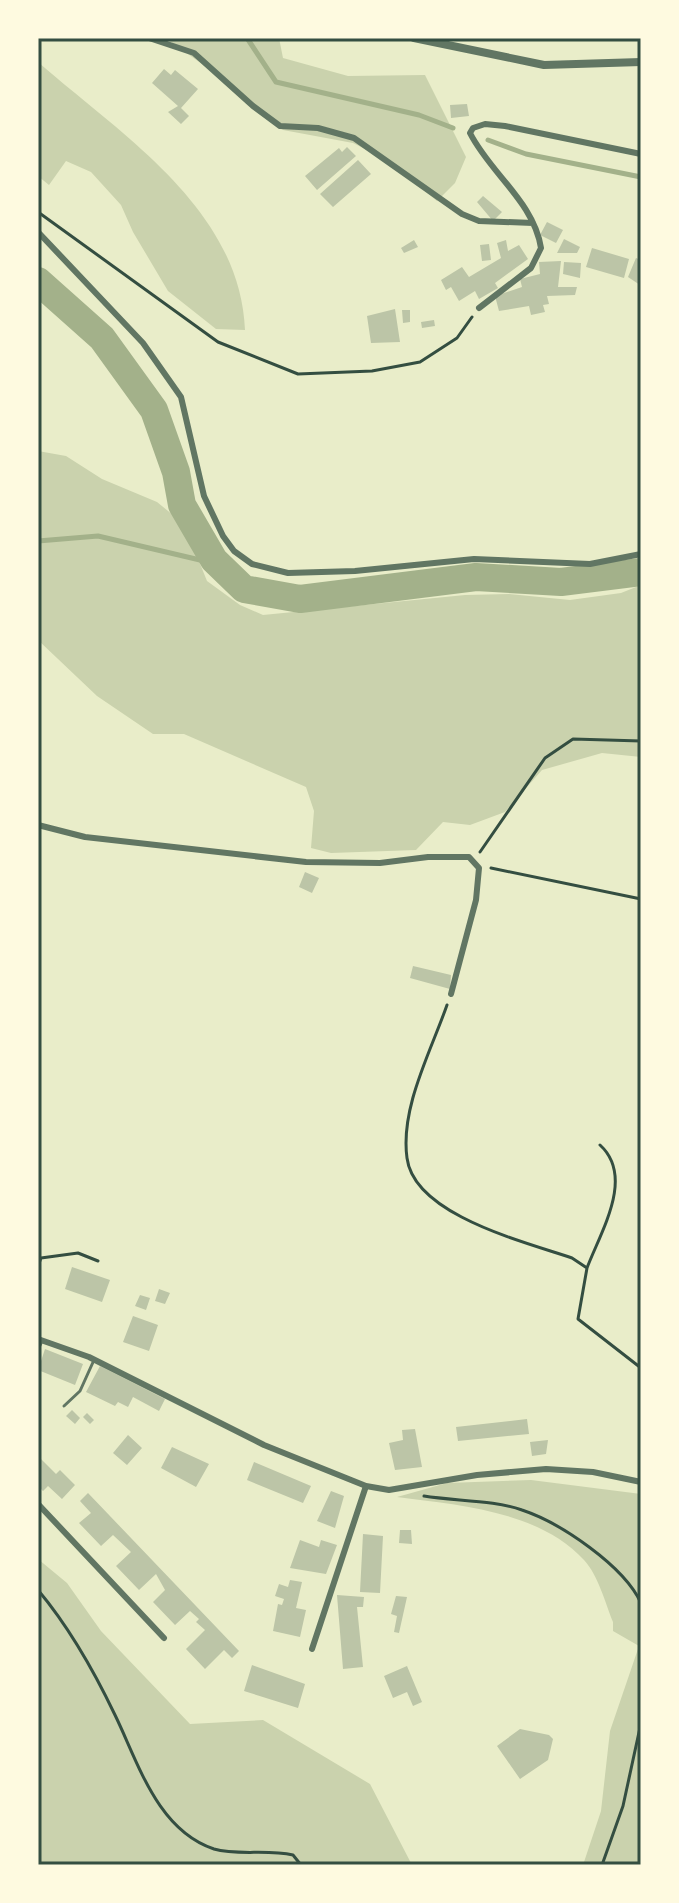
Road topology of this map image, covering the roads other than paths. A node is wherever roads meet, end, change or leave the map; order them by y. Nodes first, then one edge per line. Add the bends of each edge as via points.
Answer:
1 (149, 38) edge
2 (414, 38) edge
3 (641, 62) edge
4 (641, 154) edge
5 (533, 223) junction
6 (38, 232) edge
7 (479, 308) road end
8 (641, 554) edge
9 (38, 825) edge
10 (451, 994) road end
11 (40, 1340) edge
12 (38, 1350) edge
13 (94, 1360) junction
14 (64, 1406) dead end
15 (641, 1482) edge
16 (366, 1486) junction
17 (38, 1504) edge
18 (164, 1638) dead end
19 (312, 1649) dead end

1 - 5 street via 194,53 280,126 318,128 354,138 431,194 479,221
2 - 3 street via 544,65
4 - 5 street via 505,126 473,128 470,133 477,146
5 - 7 street via 541,244 537,262
6 - 8 street via 143,343 181,397 204,496 223,536 252,564 288,573 474,559 590,564
9 - 10 street via 85,837 306,862 475,860 476,900
11 - 12 lane
11 - 13 street
13 - 14 lane via 80,1391
13 - 16 street via 264,1445
15 - 16 street via 546,1469 389,1490
16 - 19 street
17 - 18 street

